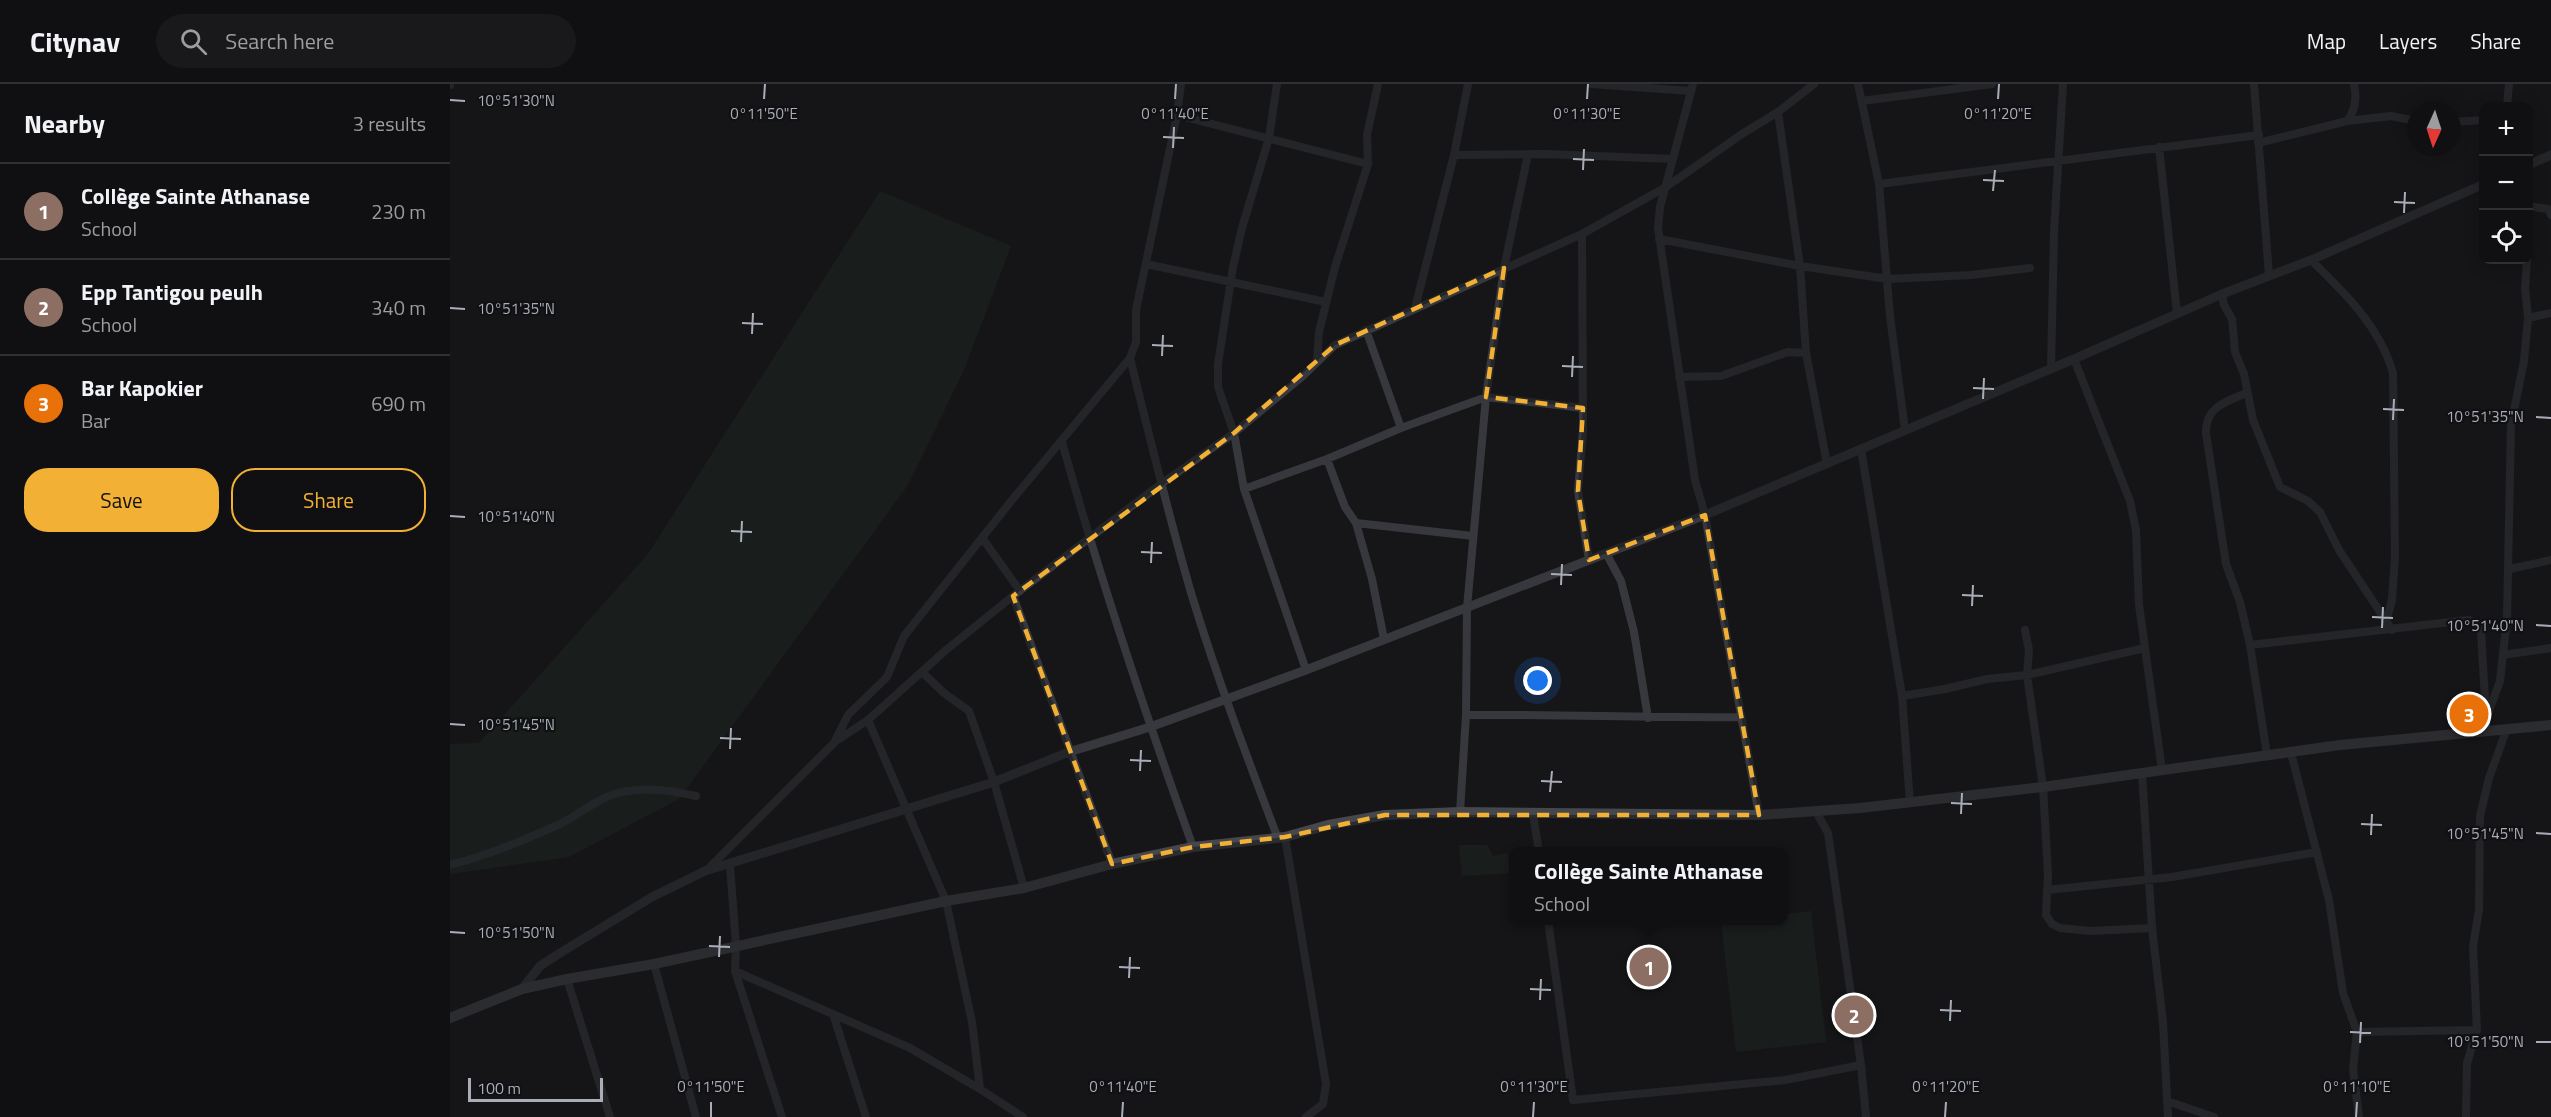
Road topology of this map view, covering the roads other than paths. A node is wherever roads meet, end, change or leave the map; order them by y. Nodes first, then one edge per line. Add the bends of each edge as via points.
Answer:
1 (1181, 84) edge
2 (1277, 84) edge
3 (1378, 84) edge
4 (1468, 84) edge
5 (1592, 84) edge
6 (1814, 84) edge
7 (1858, 84) edge
8 (1992, 84) edge
9 (2063, 84) edge
10 (2254, 84) edge
11 (2354, 84) edge
12 (2509, 84) edge
13 (1692, 88) edge
14 (1862, 102) junction
15 (2507, 102) edge
16 (1778, 112) junction
17 (1178, 115) junction
18 (2407, 119) edge
19 (2479, 120) edge
20 (2347, 121) junction
21 (2461, 121) edge
22 (1269, 138) junction
23 (2259, 139) junction
24 (2159, 147) junction
25 (1528, 154) junction
26 (1454, 155) junction
27 (2551, 155) edge
28 (1673, 159) junction
29 (2058, 159) junction
30 (2533, 163) edge
31 (1368, 164) junction
32 (1879, 184) junction
33 (2479, 186) edge
34 (1666, 187) junction
35 (2533, 207) edge
36 (2551, 215) edge
37 (1582, 234) junction
38 (1659, 240) junction
39 (2312, 260) junction
40 (1146, 264) junction
41 (2527, 264) edge
42 (1800, 266) junction
43 (1504, 268) junction
44 (2030, 268) dead end
45 (2269, 275) junction
46 (1888, 279) junction
47 (1230, 282) junction
48 (2222, 294) junction
49 (1326, 302) junction
50 (1415, 308) junction
51 (2177, 313) junction
52 (2551, 314) edge
53 (2528, 318) junction
54 (1366, 330) junction
55 (1806, 352) junction
56 (1131, 358) junction
57 (2074, 359) junction
58 (1317, 361) junction
59 (2051, 369) junction
60 (1679, 377) junction
61 (2246, 393) junction
62 (1486, 398) junction
63 (1583, 408) junction
64 (1401, 428) junction
65 (1905, 430) junction
66 (1234, 432) junction
67 (1062, 442) junction
68 (1861, 450) junction
69 (1327, 459) junction
70 (1827, 464) junction
71 (1161, 483) junction
72 (1244, 489) junction
73 (1705, 515) junction
74 (1356, 523) junction
75 (1473, 536) junction
76 (983, 539) junction
77 (1089, 539) junction
78 (1606, 553) junction
79 (1589, 560) junction
80 (2551, 560) edge
81 (2510, 569) junction
82 (1020, 591) junction
83 (1013, 596) junction
84 (1467, 608) junction
85 (2386, 622) junction
86 (2025, 630) dead end
87 (2392, 630) junction
88 (1384, 639) junction
89 (2250, 645) junction
90 (2145, 648) junction
91 (2551, 648) edge
92 (2503, 655) junction
93 (1306, 670) junction
94 (922, 672) junction
95 (2027, 675) junction
96 (1902, 696) junction
97 (1226, 700) junction
98 (2488, 714) junction
99 (1466, 715) junction
100 (1740, 717) junction
101 (1648, 718) junction
102 (868, 720) junction
103 (2551, 725) edge
104 (1150, 728) junction
105 (2506, 731) junction
106 (2487, 732) junction
107 (836, 741) junction
108 (1069, 752) junction
109 (2290, 753) junction
110 (2267, 755) junction
111 (2162, 770) junction
112 (2142, 774) junction
113 (994, 782) junction
114 (2043, 787) junction
115 (696, 796) dead end
116 (1910, 803) junction
117 (904, 809) junction
118 (1815, 810) junction
119 (1460, 812) junction
120 (1533, 814) junction
121 (1759, 815) junction
122 (1281, 837) junction
123 (1193, 847) junction
124 (1538, 847) edge
125 (2317, 852) junction
126 (1112, 864) junction
127 (730, 865) junction
128 (450, 866) edge
129 (705, 871) junction
130 (2150, 879) junction
131 (1024, 888) junction
132 (2047, 890) junction
133 (946, 901) junction
134 (1549, 925) edge
135 (2152, 928) junction
136 (736, 946) junction
137 (654, 964) junction
138 (735, 971) junction
139 (567, 979) junction
140 (522, 989) junction
141 (833, 1014) junction
142 (450, 1018) edge
143 (2477, 1030) junction
144 (2357, 1032) junction
145 (1861, 1065) junction
146 (980, 1089) junction
147 (2167, 1101) junction
148 (610, 1117) edge
149 (696, 1117) edge
150 (782, 1117) edge
151 (866, 1117) edge
152 (1023, 1117) edge
153 (1306, 1117) edge
154 (1866, 1117) edge
155 (2168, 1117) edge
156 (2214, 1117) edge
157 (2359, 1117) edge
158 (2466, 1117) edge

1 - 17 street
2 - 22 street
3 - 31 street via 1367,135
4 - 26 street
5 - 13 street
6 - 16 street
7 - 14 street
8 - 14 street
9 - 29 street
10 - 23 street
11 - 20 street via 2354,113
12 - 15 street
13 - 28 street
14 - 32 street
16 - 34 street
16 - 42 street
17 - 22 street
17 - 40 street
18 - 20 street via 2391,116
19 - 21 street
20 - 23 street
22 - 31 street
22 - 47 street
23 - 24 street
23 - 45 street
24 - 29 street
24 - 51 street
25 - 26 street
25 - 28 street
25 - 43 street
26 - 50 street
27 - 30 street
28 - 34 street
29 - 32 street
29 - 59 street
31 - 49 street
32 - 46 street
33 - 39 street
34 - 37 street
34 - 38 street via 1660,207
35 - 36 street via 2548,210
37 - 43 street
37 - 63 street
38 - 42 street
38 - 60 street
39 - 45 street
39 - 85 street via 2351,299 2388,356 2393,373 2395,556
40 - 47 street
40 - 56 street
41 - 53 street
42 - 46 street
42 - 55 street
43 - 50 street
43 - 62 street
44 - 46 street
45 - 48 street
46 - 65 street
47 - 49 street
47 - 66 street via 1218,387
48 - 51 street
48 - 61 street via 2232,319 2235,352
49 - 58 street
50 - 54 street
51 - 57 street
52 - 53 street
53 - 81 street via 2511,425
54 - 58 street via 1335,345
54 - 64 street
55 - 60 street via 1788,352 1721,376
55 - 70 street
56 - 67 street
56 - 71 street
57 - 59 street
57 - 90 street via 2133,510
58 - 66 street
59 - 65 street
60 - 73 street via 1695,480
61 - 85 street via 2280,487 2320,512 2338,550
61 - 89 street via 2212,409 2205,422 2226,564
62 - 63 street
62 - 64 street
62 - 75 street
63 - 79 street via 1578,491
64 - 69 street
65 - 68 street
66 - 71 street
66 - 72 street
67 - 76 street
67 - 77 street
68 - 70 street
68 - 96 street
69 - 72 street
69 - 74 street via 1345,507
70 - 73 street
71 - 77 street
71 - 97 street
72 - 93 street
73 - 78 street
73 - 100 street
74 - 75 street
74 - 88 street
75 - 84 street
76 - 82 street
76 - 107 street via 903,636 887,677 848,715
77 - 82 street
77 - 104 street
78 - 79 street
78 - 101 street via 1621,581 1634,632
79 - 84 street
80 - 81 street
81 - 92 street
82 - 83 street
83 - 94 street
83 - 108 street
84 - 88 street
84 - 99 street
85 - 87 street
86 - 95 street via 2029,650
87 - 89 street
87 - 98 street via 2478,623
88 - 93 street
89 - 110 street
90 - 95 street
90 - 111 street
91 - 92 street
92 - 98 street via 2500,681
93 - 97 street
94 - 102 street
94 - 113 street via 969,711
95 - 96 street
95 - 114 street
96 - 116 street
97 - 104 street
97 - 122 street
98 - 106 street
99 - 101 street
99 - 119 street
100 - 101 street
100 - 121 street
102 - 107 street
102 - 117 street
103 - 105 main road
104 - 108 street
104 - 123 street
105 - 106 main road
105 - 143 street via 2480,816 2479,910 2474,946
106 - 109 main road
107 - 129 street
108 - 113 street
108 - 126 street
109 - 110 main road
109 - 125 street
110 - 111 main road
111 - 112 main road
112 - 114 main road
112 - 130 street
113 - 117 street
113 - 131 street
114 - 116 main road
114 - 132 street
115 - 128 street via 657,788 625,791 488,855
116 - 118 main road
117 - 127 street
117 - 133 street
118 - 121 main road
118 - 145 street via 1828,833
119 - 120 main road
119 - 122 main road via 1385,815
120 - 121 main road
120 - 124 street
122 - 123 main road
122 - 153 street via 1326,1084 1323,1104
123 - 126 main road
125 - 130 street
125 - 144 street via 2329,900 2343,993
126 - 131 main road
127 - 129 street
127 - 136 street
129 - 140 street via 642,903 560,953 540,966
130 - 132 street
130 - 135 street
131 - 133 main road
132 - 135 street via 2046,915 2060,928
133 - 136 main road
133 - 146 street via 972,1023
134 - 145 street via 1573,1100 1785,1080
135 - 147 street
136 - 137 main road
136 - 138 street
137 - 139 main road
137 - 149 street
138 - 141 street
138 - 150 street
139 - 140 main road
139 - 148 street
140 - 142 main road
141 - 146 street via 909,1048
141 - 151 street
143 - 144 street
143 - 158 street via 2467,1063
144 - 157 street via 2353,1069
145 - 154 street
146 - 152 street
147 - 155 street
147 - 156 street

